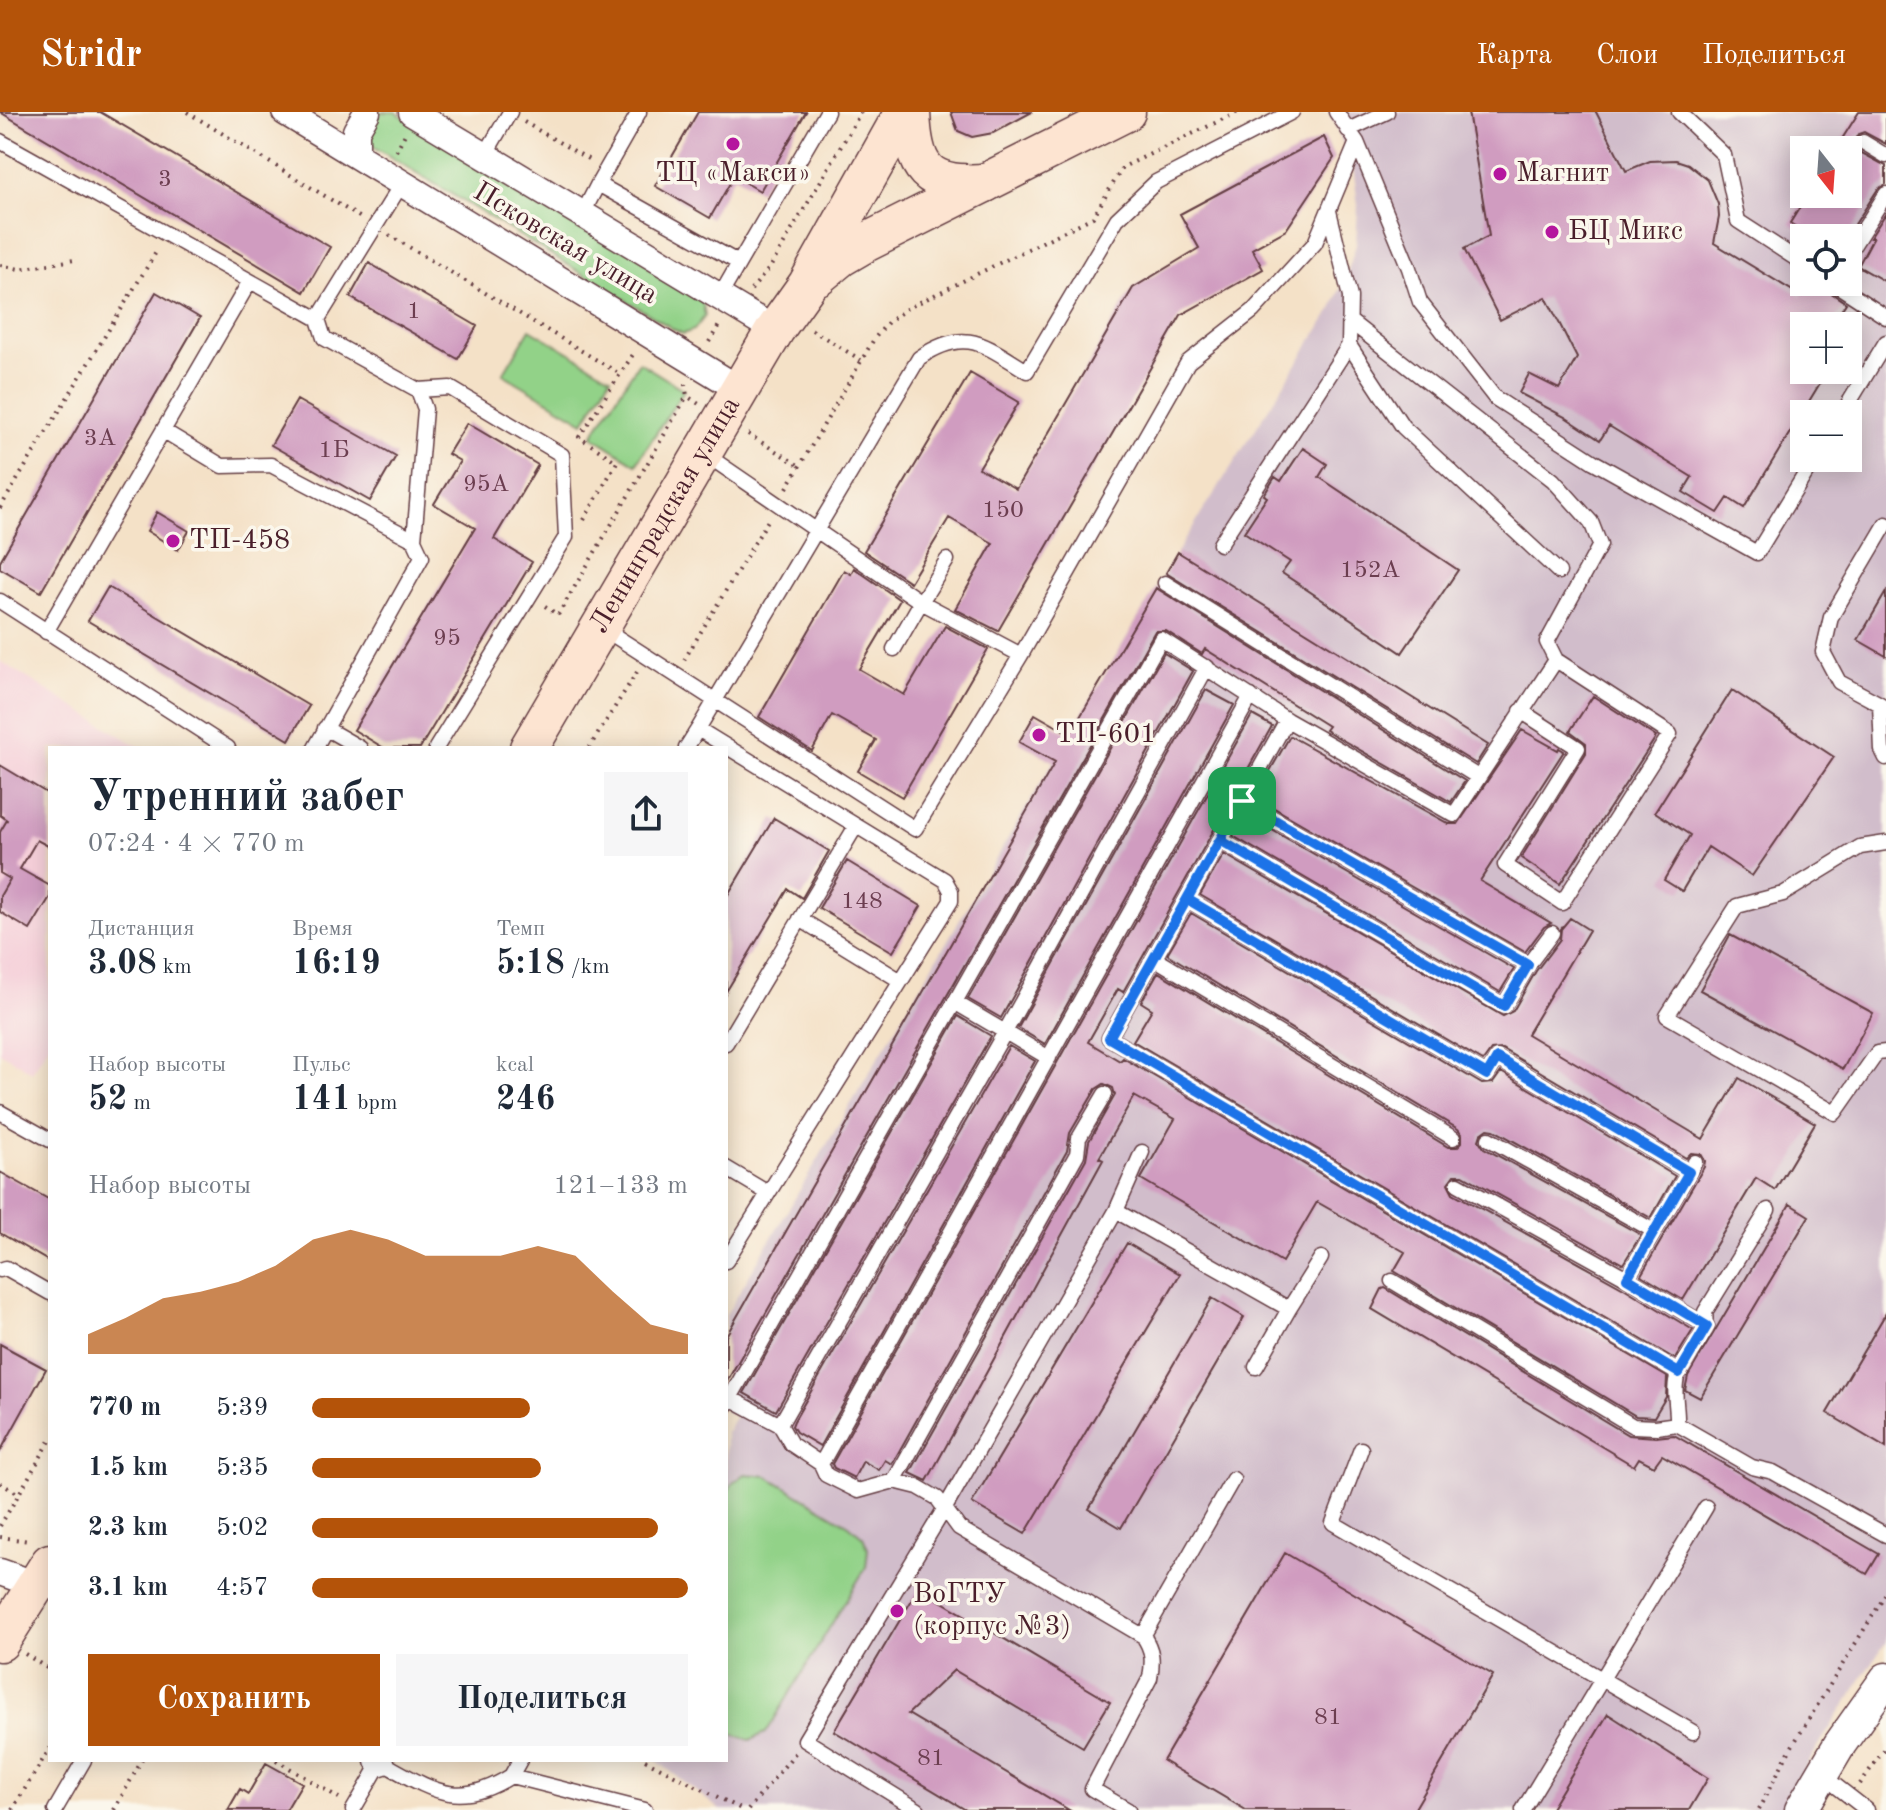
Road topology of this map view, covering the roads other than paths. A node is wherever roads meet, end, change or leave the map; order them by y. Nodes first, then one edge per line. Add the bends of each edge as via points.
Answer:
1 (285, 112) edge
2 (367, 112) edge
3 (510, 112) edge
4 (639, 112) edge
5 (827, 112) edge
6 (904, 112) edge
7 (911, 112) edge
8 (1126, 112) edge
9 (1292, 112) edge
10 (1336, 112) edge
11 (1387, 112) edge
12 (1679, 112) edge
13 (412, 117) edge
14 (1352, 136) junction
15 (0, 141) edge
16 (1863, 142) dead end
17 (356, 155) junction
18 (485, 155) junction
19 (1886, 156) edge
20 (397, 172) junction
21 (985, 183) junction
22 (598, 184) junction
23 (1886, 194) edge
24 (1328, 210) junction
25 (583, 213) junction
26 (1862, 232) edge
27 (1790, 255) edge
28 (739, 263) junction
29 (250, 281) junction
30 (807, 285) junction
31 (1854, 296) edge
32 (726, 300) junction
33 (1886, 317) edge
34 (318, 319) junction
35 (1351, 322) junction
36 (775, 330) junction
37 (1886, 342) edge
38 (1349, 345) junction
39 (739, 389) junction
40 (418, 390) junction
41 (1851, 400) edge
42 (164, 431) junction
43 (702, 452) junction
44 (1806, 472) edge
45 (1886, 524) edge
46 (818, 530) junction
47 (414, 540) junction
48 (1220, 544) dead end
49 (947, 560) dead end
50 (1559, 572) dead end
51 (1165, 583) dead end
52 (0, 601) edge
53 (921, 602) junction
54 (600, 627) junction
55 (46, 632) junction
56 (894, 649) dead end
57 (1021, 655) junction
58 (1556, 660) junction
59 (1207, 667) junction
60 (1251, 696) junction
61 (713, 701) junction
62 (1521, 711) junction
63 (1287, 720) junction
64 (325, 728) junction
65 (698, 729) junction
66 (225, 746) edge
67 (316, 746) edge
68 (356, 746) edge
69 (437, 746) edge
70 (530, 746) edge
71 (687, 746) edge
72 (726, 746) edge
73 (728, 747) edge
74 (1886, 758) edge
75 (1478, 777) junction
76 (1242, 801) junction
77 (856, 826) junction
78 (1220, 840) junction
79 (1886, 843) edge
80 (1187, 899) junction
81 (800, 919) junction
82 (1552, 933) dead end
83 (1154, 958) junction
84 (1528, 965) junction
85 (901, 981) junction
86 (956, 1003) junction
87 (1005, 1032) junction
88 (728, 1040) edge
89 (1886, 1052) edge
90 (1049, 1058) junction
91 (1105, 1094) dead end
92 (0, 1112) edge
93 (1453, 1138) dead end
94 (48, 1139) edge
95 (1489, 1139) dead end
96 (1142, 1152) dead end
97 (728, 1169) edge
98 (1458, 1184) dead end
99 (768, 1193) junction
100 (1768, 1210) dead end
101 (1116, 1211) junction
102 (1654, 1231) junction
103 (728, 1258) edge
104 (1321, 1258) dead end
105 (0, 1270) edge
106 (1627, 1278) junction
107 (1392, 1281) dead end
108 (48, 1292) edge
109 (1289, 1309) junction
110 (1707, 1326) junction
111 (1256, 1367) dead end
112 (1679, 1373) junction
113 (728, 1401) edge
114 (1677, 1424) junction
115 (780, 1425) junction
116 (1361, 1449) dead end
117 (821, 1464) junction
118 (1233, 1479) dead end
119 (894, 1481) junction
120 (1706, 1507) dead end
121 (945, 1508) junction
122 (1886, 1535) edge
123 (44, 1569) edge
124 (0, 1572) edge
125 (1143, 1636) junction
126 (0, 1642) edge
127 (1886, 1679) edge
128 (1602, 1680) junction
129 (1693, 1732) dead end
130 (83, 1762) edge
131 (379, 1762) edge
132 (382, 1762) edge
133 (519, 1762) edge
134 (1821, 1775) junction
135 (511, 1776) junction
136 (354, 1809) edge
137 (55, 1810) edge
138 (645, 1810) edge
139 (918, 1810) edge
140 (1128, 1810) edge
141 (1523, 1810) edge
142 (1801, 1810) edge
143 (1867, 1810) edge

1 - 17 street, Псковская улица
2 - 17 street via 356,131
3 - 18 lane
4 - 22 lane
5 - 28 lane
6 - 30 main road, Ленинградская улица
7 - 21 main road via 915,155 928,171 957,185
8 - 21 main road, Ленинградская улица
9 - 46 lane via 1156,182 1117,219 1027,371 978,342 947,342 919,358
10 - 14 lane
11 - 14 lane
12 - 27 lane via 1724,155 1738,221
13 - 18 street, Псковская улица
14 - 24 lane
14 - 44 lane via 1420,302 1495,398 1594,462 1757,553
15 - 29 lane
16 - 19 lane
17 - 20 street, Псковская улица
18 - 25 street, Псковская улица
20 - 34 lane via 375,226
20 - 39 street, Псковская улица
21 - 30 main road, Ленинградская улица via 865,243
22 - 25 lane
22 - 28 lane
23 - 26 lane
24 - 35 lane via 1350,297
24 - 57 lane via 1315,243 1253,311 1188,362
25 - 32 street, Псковская улица
28 - 32 lane
29 - 34 lane
29 - 42 lane
30 - 36 main road, Ленинградская улица
31 - 33 lane
32 - 36 street, Псковская улица
34 - 40 lane via 324,338
35 - 38 lane
35 - 58 lane via 1553,480 1591,522 1600,545 1547,642
36 - 39 main road, Ленинградская улица
37 - 41 lane
38 - 48 lane
38 - 50 lane via 1403,427
39 - 43 main road, Ленинградская улица
40 - 47 lane via 425,409
40 - 69 lane via 450,388 562,455 566,537
42 - 47 lane via 222,466 271,465
42 - 55 lane
43 - 46 lane
43 - 54 main road, Ленинградская улица
45 - 74 lane via 1831,617 1823,652 1839,682 1880,704
46 - 53 lane
46 - 61 lane
47 - 64 lane via 422,557
49 - 53 lane
51 - 75 lane
52 - 55 lane
53 - 56 lane
53 - 57 lane
54 - 61 lane
54 - 70 main road, Ленинградская улица
55 - 66 lane
57 - 61 lane via 915,829
58 - 62 lane
58 - 62 lane via 1670,734 1562,903 1505,865 1578,748
59 - 60 lane
59 - 86 lane via 1161,639
59 - 87 lane
60 - 63 lane
60 - 90 lane
61 - 65 lane
62 - 75 lane
63 - 75 lane via 1454,815
63 - 76 lane
64 - 67 lane
64 - 68 lane
65 - 71 lane
65 - 72 lane
73 - 77 lane
76 - 78 lane
76 - 84 lane
77 - 81 lane
77 - 85 lane via 945,880 951,891 951,901
78 - 80 lane
78 - 84 lane via 1504,1006
79 - 89 lane via 1860,847 1783,894 1737,906 1667,1016 1835,1113 1877,1053
80 - 83 lane
80 - 102 lane via 1487,1075 1497,1058 1692,1167
81 - 85 lane
81 - 88 lane
82 - 84 lane
83 - 93 lane
83 - 112 lane via 1109,1038
85 - 99 lane
86 - 87 lane
86 - 113 lane
87 - 90 lane
87 - 115 lane
90 - 117 lane
91 - 119 lane via 1079,1138 1077,1154
92 - 94 lane
95 - 102 lane
96 - 101 lane
97 - 99 lane
98 - 106 lane
99 - 103 lane
100 - 110 lane via 1705,1312
101 - 109 lane
101 - 121 lane
102 - 106 lane
104 - 109 lane
105 - 108 lane via 6,1268
106 - 110 lane
107 - 114 lane via 1633,1426
109 - 111 lane
110 - 112 lane
112 - 114 lane
113 - 115 lane
114 - 122 lane
115 - 117 lane via 791,1444
116 - 128 lane via 1333,1523
117 - 119 lane via 826,1475 858,1491
118 - 125 lane
119 - 121 lane via 918,1487
120 - 128 lane
121 - 125 lane via 959,1528
121 - 139 lane via 805,1740
123 - 124 street
123 - 126 main road
125 - 140 lane via 1151,1647 1150,1678 1092,1789
127 - 134 street
128 - 129 lane
128 - 141 lane
130 - 137 lane
131 - 136 lane
132 - 135 lane via 455,1799 485,1792
133 - 135 lane
134 - 142 street
134 - 143 lane
135 - 138 lane

